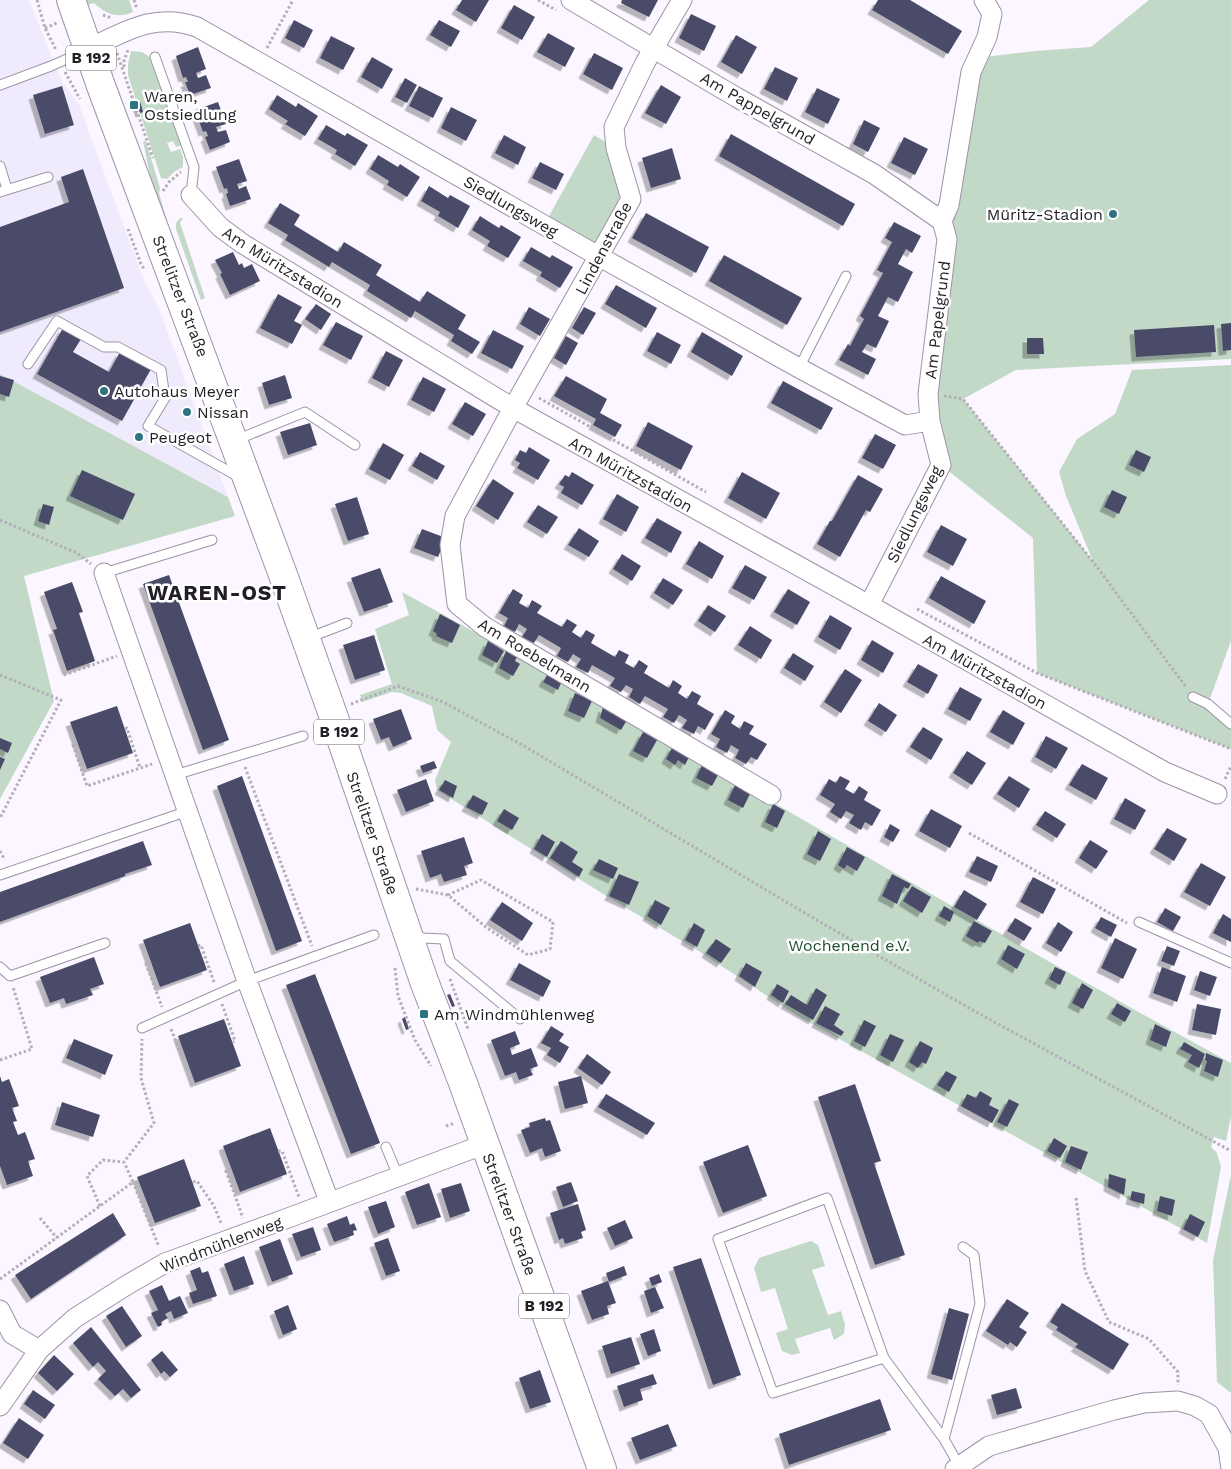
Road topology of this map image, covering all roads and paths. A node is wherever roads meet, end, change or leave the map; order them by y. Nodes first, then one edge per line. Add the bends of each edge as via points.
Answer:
1 (37, 0) edge
2 (71, 0) edge
3 (293, 0) edge
4 (571, 0) edge
5 (682, 0) edge
6 (988, 7) edge
7 (45, 28) dead end
8 (654, 48) junction
9 (88, 49) junction
10 (155, 57) dead end
11 (259, 62) junction
12 (126, 77) dead end
13 (0, 85) edge
14 (155, 164) dead end
15 (0, 166) edge
16 (48, 177) dead end
17 (161, 181) dead end
18 (163, 189) dead end
19 (4, 190) edge
20 (190, 195) joint
21 (942, 221) junction
22 (602, 252) junction
23 (846, 276) dead end
24 (801, 363) junction
25 (28, 364) dead end
26 (928, 394) junction
27 (513, 408) junction
28 (930, 421) junction
29 (234, 440) junction
30 (355, 445) dead end
31 (250, 484) junction
32 (0, 520) edge
33 (212, 540) dead end
34 (104, 573) junction
35 (869, 605) junction
36 (347, 623) dead end
37 (306, 639) junction
38 (131, 652) junction
39 (64, 674) dead end
40 (0, 675) edge
41 (1192, 696) joint
42 (332, 712) junction
43 (1231, 724) edge
44 (125, 729) dead end
45 (303, 736) dead end
46 (78, 744) dead end
47 (240, 755) junction
48 (172, 766) junction
49 (140, 768) junction
50 (771, 794) dead end
51 (1217, 794) dead end
52 (188, 811) junction
53 (0, 818) edge
54 (969, 833) dead end
55 (0, 875) edge
56 (394, 892) junction
57 (448, 895) junction
58 (1138, 922) joint
59 (406, 928) junction
60 (374, 935) dead end
61 (105, 943) dead end
62 (316, 956) junction
63 (1231, 963) edge
64 (0, 967) edge
65 (10, 976) junction
66 (247, 981) junction
67 (520, 1020) dead end
68 (142, 1028) joint
69 (0, 1060) edge
70 (457, 1122) dead end
71 (446, 1126) dead end
72 (485, 1144) junction
73 (386, 1147) dead end
74 (278, 1151) dead end
75 (1231, 1151) edge
76 (124, 1162) junction
77 (232, 1169) dead end
78 (398, 1176) junction
79 (133, 1182) junction
80 (193, 1182) dead end
81 (1076, 1198) dead end
82 (329, 1202) junction
83 (100, 1206) junction
84 (304, 1212) junction
85 (40, 1218) dead end
86 (248, 1232) junction
87 (57, 1238) junction
88 (227, 1240) junction
89 (963, 1247) dead end
90 (165, 1263) junction
91 (0, 1279) edge
92 (0, 1310) edge
93 (39, 1350) junction
94 (884, 1358) junction
95 (1178, 1401) junction
96 (0, 1406) edge
97 (944, 1439) junction
98 (959, 1468) edge
99 (602, 1469) edge
100 (1231, 1469) edge

1 - 7 path
2 - 9 main road, Strelitzer Straße / B 192
3 - 11 path
4 - 8 street, Am Pappelgrund
5 - 8 street, Lindenstraße
6 - 21 street via 987,37 971,72 949,205
8 - 21 street, Am Pappelgrund via 874,174
8 - 22 street, Lindenstraße via 614,127 616,148 631,199
9 - 11 street, Siedlungsweg via 124,32 162,20 197,27
9 - 13 lane
9 - 29 main road, Strelitzer Straße / B 192
10 - 20 lane, Am Müritzstadion via 194,167
11 - 22 street, Siedlungsweg
12 - 14 path
15 - 19 lane
16 - 19 lane
17 - 18 path
20 - 27 street, Am Müritzstadion via 220,227 243,244
21 - 26 street, Am Papelgrund via 947,239
22 - 24 street, Siedlungsweg
22 - 27 street, Lindenstraße
23 - 24 lane
24 - 28 street, Siedlungsweg via 904,413
25 - 31 lane via 57,321 104,347 118,347 152,365 161,370 165,398 148,426
26 - 28 street, Am Papelgrund
26 - 41 path via 963,399 1094,563
27 - 35 street, Am Müritzstadion
27 - 50 street, Am Roebelmann via 455,516 450,545 457,604 485,627
28 - 35 street, Siedlungsweg via 941,465
29 - 30 lane via 305,412
29 - 31 main road, Strelitzer Straße / B 192
31 - 37 main road, Strelitzer Straße / B 192
32 - 34 path via 77,553
33 - 34 lane
34 - 38 street
35 - 51 street, Am Müritzstadion via 1165,772
36 - 37 lane
37 - 42 main road, Strelitzer Straße / B 192
38 - 39 path
38 - 48 street
40 - 53 path via 61,700
41 - 43 lane via 1208,704
42 - 56 main road, Strelitzer Straße / B 192
42 - 75 path via 398,686 443,702 524,746 1047,1052
44 - 49 path
45 - 47 lane
46 - 49 path via 74,745 87,786
47 - 48 lane
47 - 62 path
48 - 49 path
48 - 52 street
52 - 55 lane
52 - 66 street
54 - 58 path via 1130,924
56 - 57 path via 406,887
56 - 59 main road, Strelitzer Straße / B 192
57 - 57 path via 481,880 553,922 550,949 528,955 487,928
58 - 63 lane
59 - 67 lane via 422,938 444,939 450,961
59 - 72 main road, Strelitzer Straße / B 192
60 - 62 lane
61 - 65 lane
62 - 66 lane
64 - 65 lane
65 - 69 path via 32,1049
66 - 68 lane
66 - 82 street
68 - 76 path via 141,1078 154,1123
70 - 71 path
72 - 78 street, Windmühlenweg
72 - 99 main road, Strelitzer Straße / B 192
73 - 78 lane
74 - 84 path via 282,1151
76 - 79 path
76 - 83 path via 103,1160 87,1176
77 - 86 path via 226,1170
78 - 82 street, Windmühlenweg
79 - 83 path
79 - 90 path
80 - 88 path via 197,1181 214,1206
81 - 95 path via 1085,1271 1109,1322 1149,1339 1178,1372
82 - 84 street, Windmühlenweg
83 - 87 path
84 - 86 street, Windmühlenweg
85 - 87 path
86 - 88 street, Windmühlenweg
87 - 91 path
88 - 90 street, Windmühlenweg
89 - 97 lane via 974,1255 980,1304
90 - 93 street, Windmühlenweg via 76,1318
92 - 93 street via 12,1334
93 - 96 street, Windmühlenweg
94 - 94 lane via 827,1198 718,1239 773,1393
94 - 97 lane
95 - 98 street via 1144,1403 1114,1410 989,1446
95 - 100 street via 1209,1414 1228,1448
97 - 98 lane

